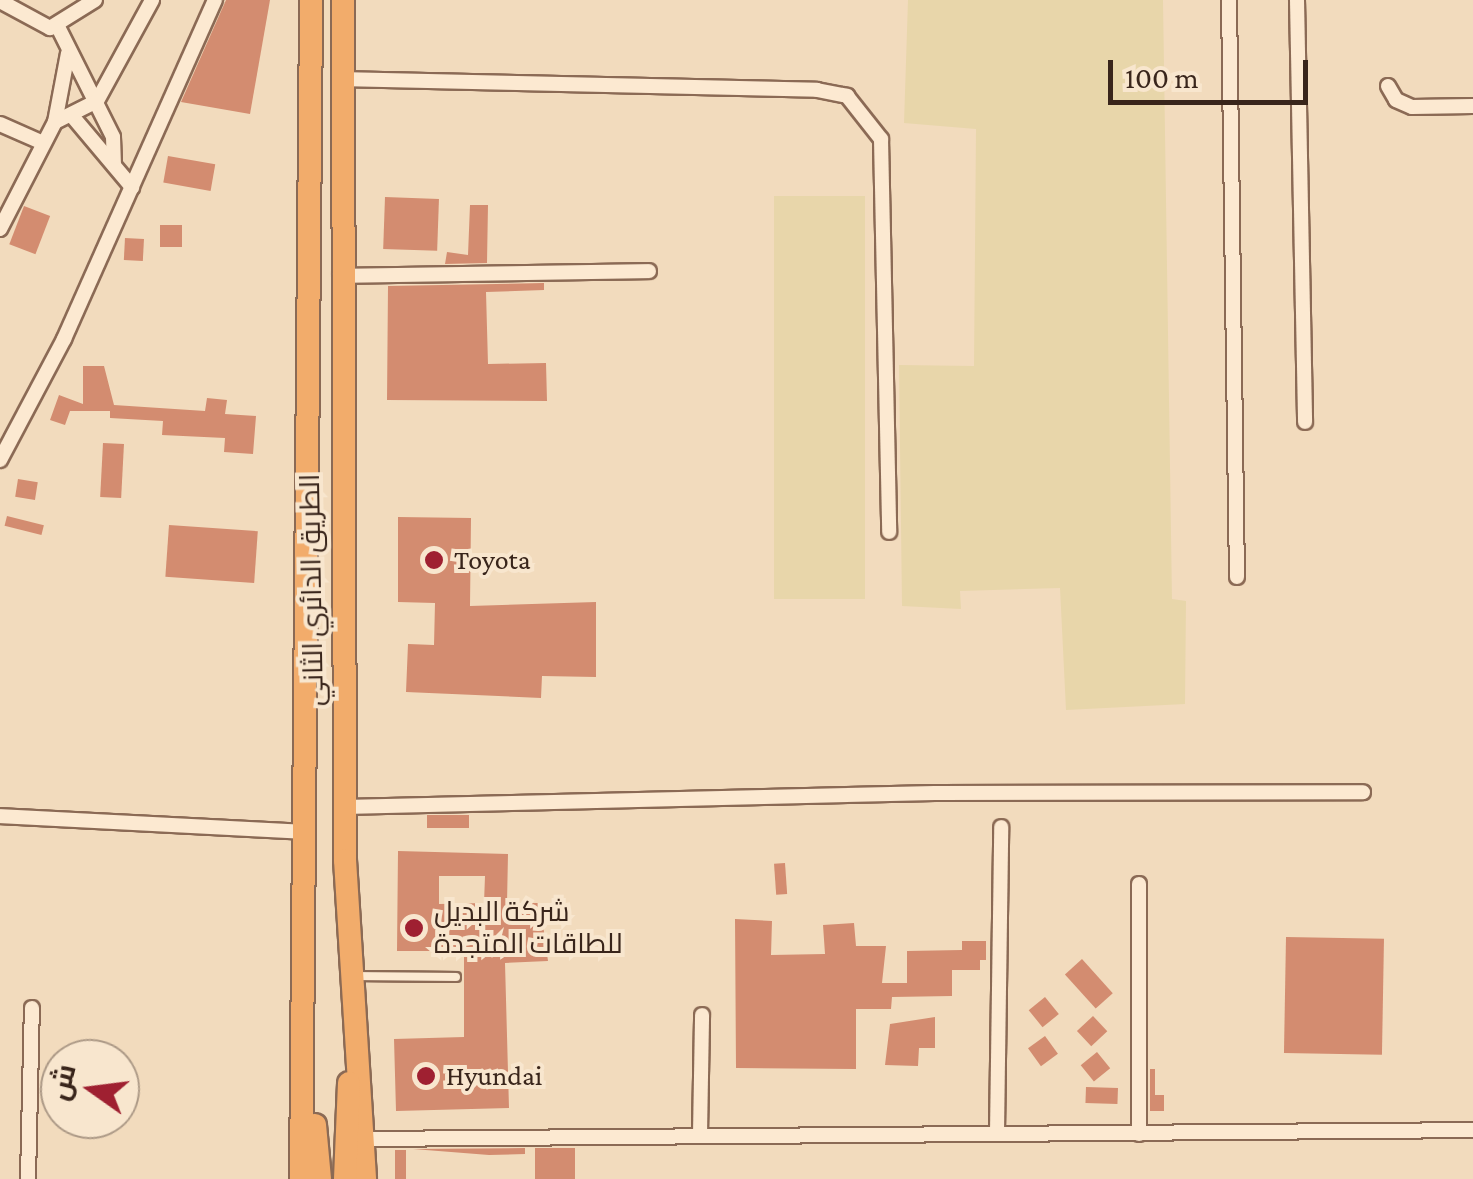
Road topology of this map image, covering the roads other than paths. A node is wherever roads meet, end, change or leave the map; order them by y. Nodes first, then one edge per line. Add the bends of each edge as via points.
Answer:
1 (95, 0) edge
2 (152, 0) edge
3 (215, 0) edge
4 (311, 0) edge
5 (343, 0) edge
6 (1229, 0) edge
7 (1297, 0) edge
8 (0, 1) edge
9 (58, 27) junction
10 (68, 54) junction
11 (338, 79) junction
12 (1388, 86) dead end
13 (97, 101) junction
14 (1473, 106) edge
15 (73, 116) junction
16 (54, 122) junction
17 (0, 124) edge
18 (41, 142) junction
19 (114, 164) junction
20 (132, 187) junction
21 (0, 229) edge
22 (649, 271) dead end
23 (339, 276) junction
24 (1306, 422) dead end
25 (0, 460) edge
26 (890, 532) dead end
27 (1237, 577) dead end
28 (1363, 792) dead end
29 (344, 808) junction
30 (0, 816) edge
31 (1001, 827) dead end
32 (305, 832) junction
33 (344, 860) junction
34 (1139, 884) dead end
35 (353, 976) junction
36 (456, 977) dead end
37 (304, 997) junction
38 (32, 1008) dead end
39 (702, 1015) dead end
40 (1473, 1130) edge
41 (997, 1132) junction
42 (700, 1134) junction
43 (1138, 1134) junction
44 (364, 1139) junction
45 (28, 1179) edge
46 (301, 1179) edge
47 (320, 1179) edge
48 (345, 1179) edge
49 (365, 1179) edge

1 - 9 street
2 - 13 street
3 - 20 street
4 - 32 highway, الطريق الدائري الثاني
5 - 11 highway, الطريق الدائري الثاني
6 - 27 street
7 - 24 street
8 - 9 street
9 - 10 street
10 - 13 street
10 - 16 street
11 - 23 highway, الطريق الدائري الثاني
11 - 26 street via 847,96 880,140
12 - 14 street via 1412,108
13 - 15 street
13 - 19 street via 113,137
15 - 16 street
15 - 19 street
16 - 18 street
17 - 18 street
18 - 21 street
19 - 20 street
20 - 25 street
22 - 23 street
23 - 29 highway, الطريق الدائري الثاني
28 - 29 street via 934,792
29 - 33 highway, الطريق الدائري الثاني
30 - 32 street
31 - 41 street
32 - 37 highway, الطريق الدائري الثاني
33 - 35 highway, الطريق الدائري الثاني
33 - 48 highway
34 - 43 street
35 - 36 lane
35 - 44 highway, الطريق الدائري الثاني
37 - 46 highway, الطريق الدائري الثاني
37 - 47 highway
38 - 45 street
39 - 42 street
40 - 43 street
41 - 42 street
41 - 43 street
42 - 44 street
44 - 49 highway, الطريق الدائري الثاني

